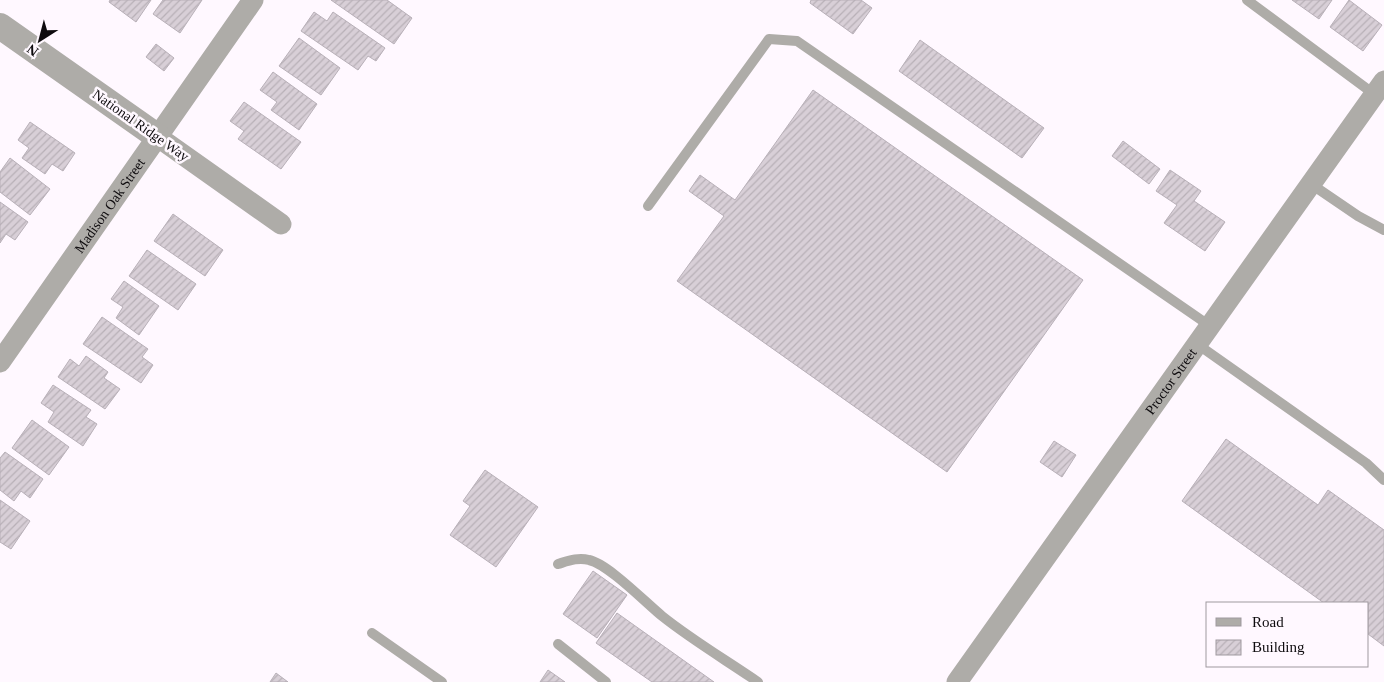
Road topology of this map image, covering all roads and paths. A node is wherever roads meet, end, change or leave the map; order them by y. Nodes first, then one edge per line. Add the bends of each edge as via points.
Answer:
1 (253, 0) edge
2 (1247, 0) edge
3 (0, 26) edge
4 (1379, 88) edge
5 (158, 137) junction
6 (1311, 184) junction
7 (648, 206) dead end
8 (281, 224) dead end
9 (1384, 230) edge
10 (1210, 326) junction
11 (1197, 344) junction
12 (0, 362) edge
13 (1384, 480) edge
14 (558, 564) dead end
15 (372, 633) dead end
16 (558, 644) dead end
17 (442, 682) edge
18 (606, 682) edge
19 (758, 682) edge
20 (957, 682) edge

1 - 5 street, Madison Oak Street
2 - 4 lane
3 - 5 street, National Ridge Way
4 - 6 street, Proctor Street
5 - 8 street, National Ridge Way
5 - 12 street, Madison Oak Street
6 - 9 lane
6 - 10 street, Proctor Street
7 - 10 lane via 769,39 797,41
10 - 11 street, Proctor Street
11 - 13 lane via 1366,463
11 - 20 street, Proctor Street
14 - 19 lane via 578,559 590,560 602,567 663,617
15 - 17 lane
16 - 18 lane

